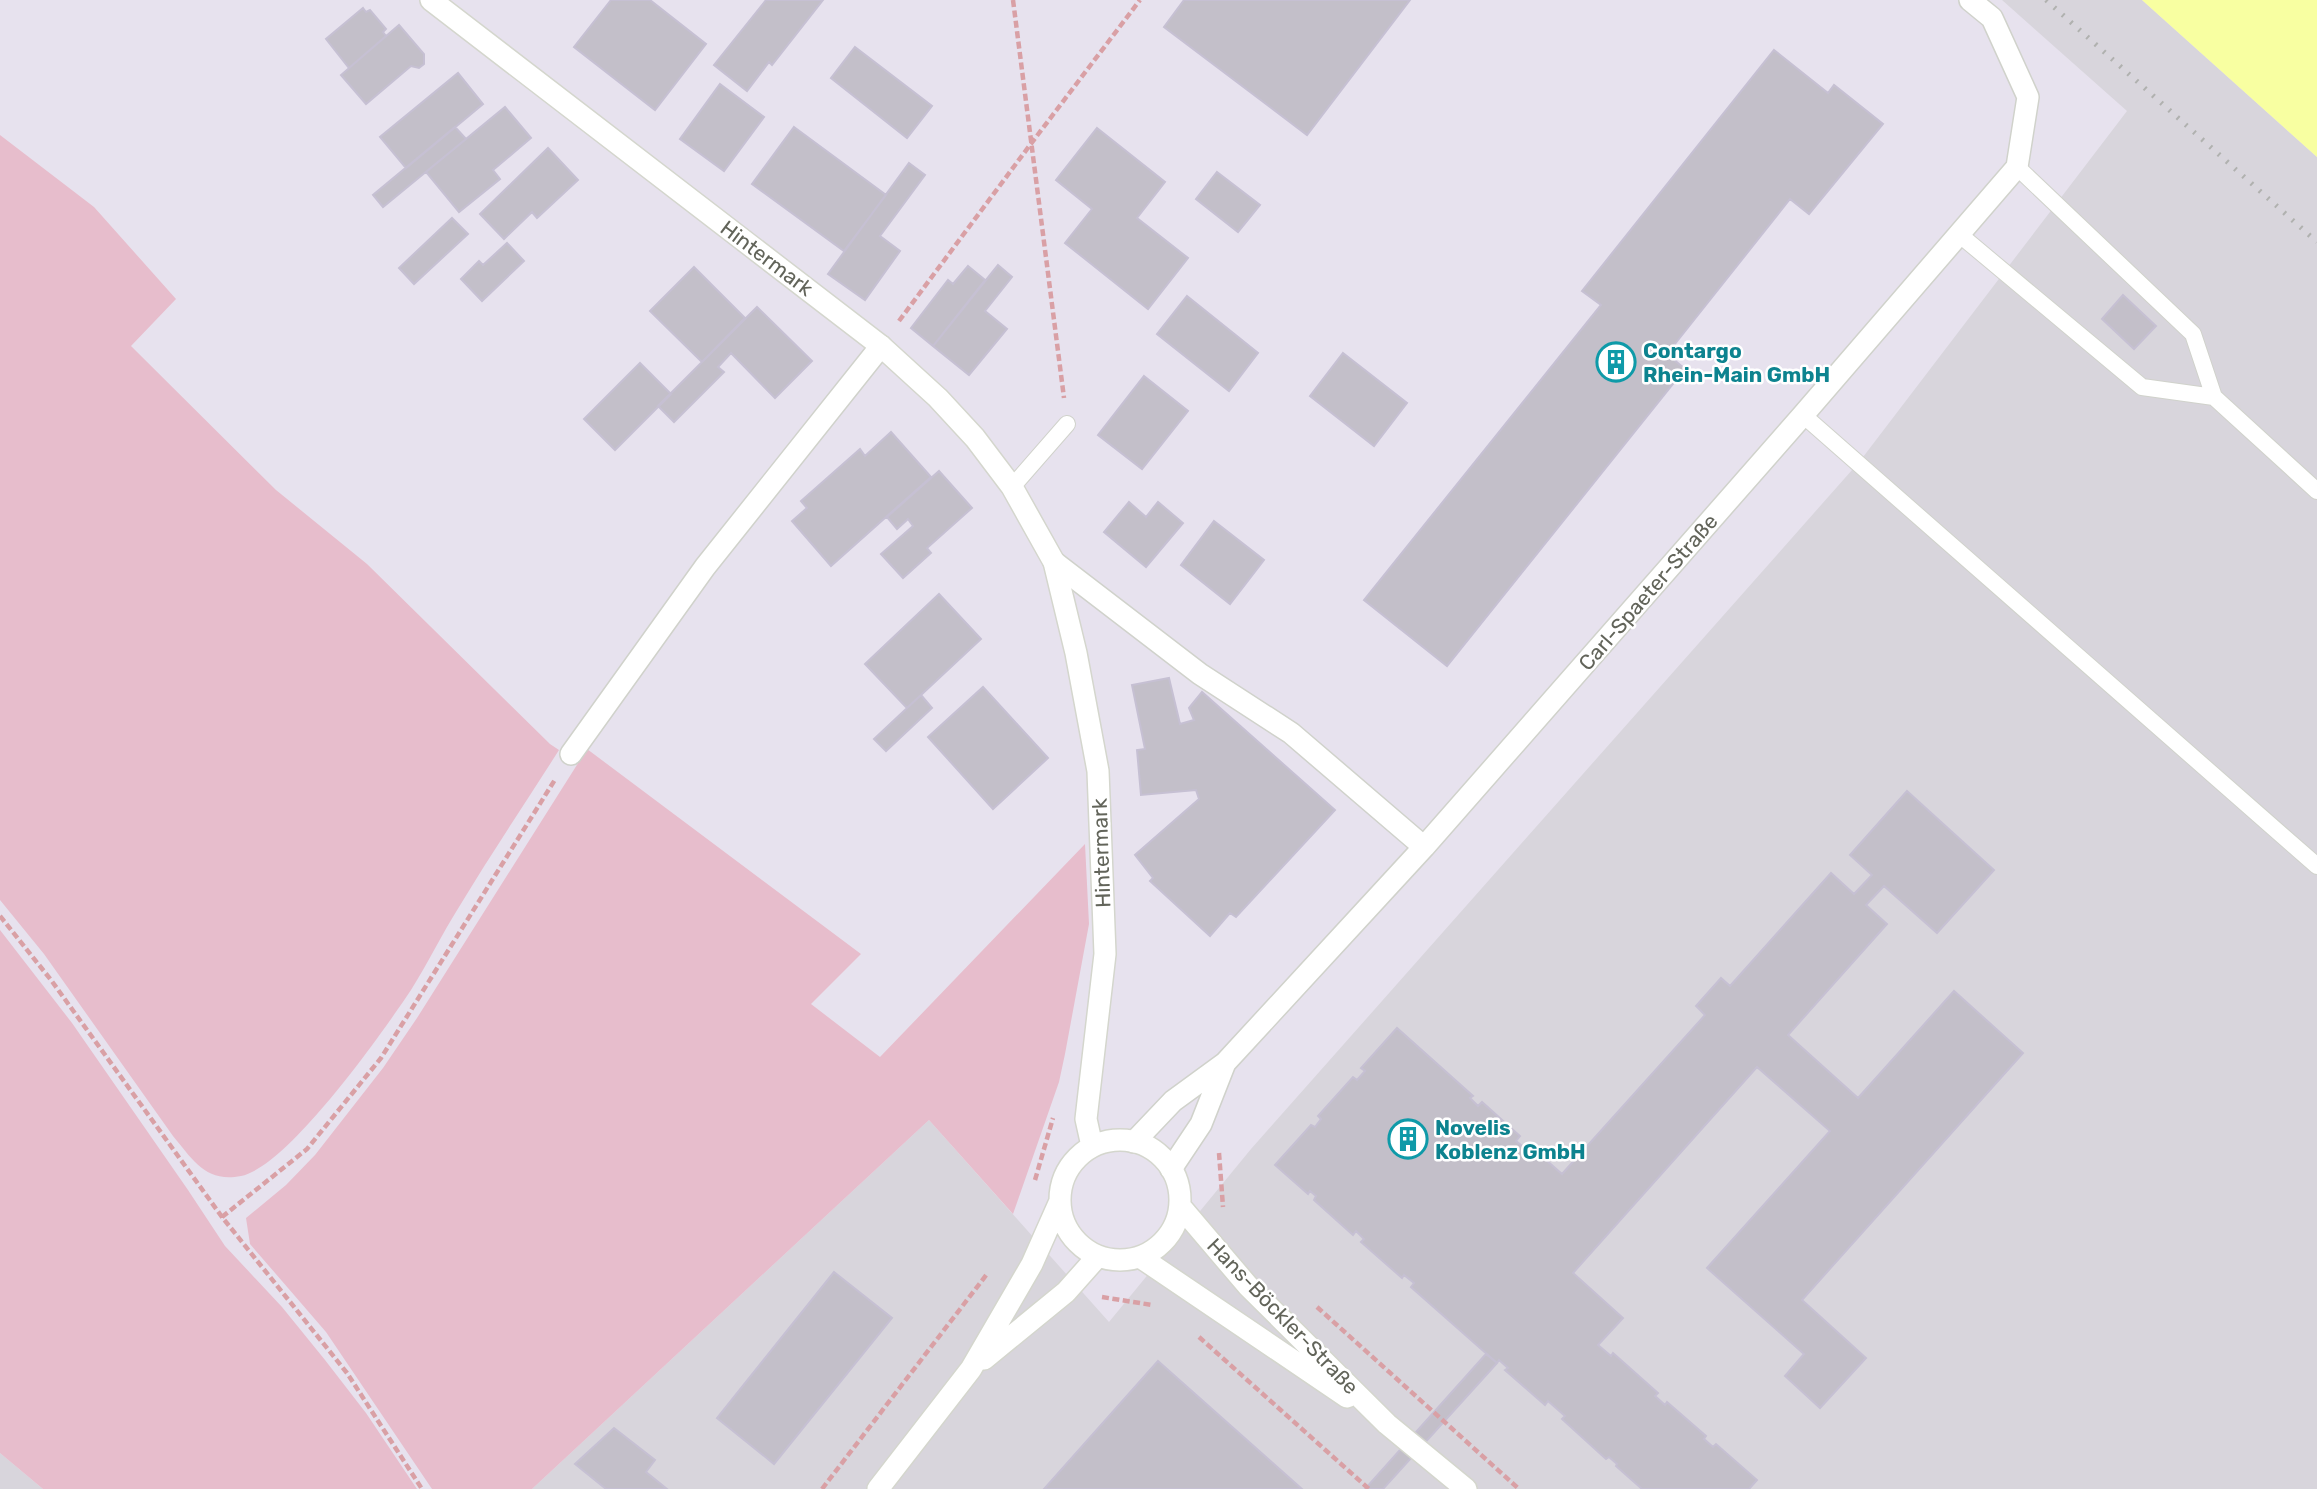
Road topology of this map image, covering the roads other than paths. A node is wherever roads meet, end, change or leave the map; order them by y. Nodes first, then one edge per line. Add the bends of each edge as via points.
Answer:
1 (431, 0) edge
2 (1970, 0) edge
3 (2017, 167) junction
4 (1961, 235) junction
5 (881, 345) junction
6 (2214, 397) junction
7 (1803, 415) junction
8 (1067, 424) road end
9 (1012, 487) junction
10 (2317, 491) edge
11 (1055, 562) junction
12 (571, 754) road end
13 (1424, 847) junction
14 (2317, 866) edge
15 (1225, 1063) junction
16 (1135, 1142) junction
17 (1092, 1146) junction
18 (1171, 1169) junction
19 (1059, 1201) junction
20 (1180, 1206) junction
21 (1098, 1256) junction
22 (1140, 1257) junction
23 (971, 1369) junction
24 (1388, 1424) junction
25 (878, 1489) edge
26 (1466, 1489) edge

1 - 5 street, Hintermark
2 - 3 street via 1992,18 2028,97
3 - 4 street, Carl-Spaeter-Straße
3 - 6 lane via 2193,334
4 - 6 lane via 2142,387
4 - 7 street, Carl-Spaeter-Straße
5 - 9 street, Hintermark via 975,438
5 - 12 street via 705,568
6 - 10 lane
7 - 13 street, Carl-Spaeter-Straße
7 - 14 lane
8 - 9 lane
9 - 11 street, Hintermark
11 - 13 street, Hintermark via 1200,674 1291,733
11 - 17 street, Hintermark via 1098,771 1105,954 1086,1119
13 - 15 street, Carl-Spaeter-Straße
15 - 16 street, Carl-Spaeter-Straße via 1173,1101
15 - 18 street, Carl-Spaeter-Straße via 1201,1124
16 - 17 street via 1114,1140
16 - 18 street via 1162,1157
17 - 19 street via 1067,1171
18 - 20 street
19 - 21 street via 1070,1235
19 - 23 street via 1032,1264
20 - 22 street via 1173,1229 1160,1245
20 - 24 street, Hans-Böckler-Straße via 1248,1286
21 - 22 street
21 - 23 street via 1066,1292
22 - 24 street, Hans-Böckler-Straße
23 - 25 street
24 - 26 street, Hans-Böckler-Straße

